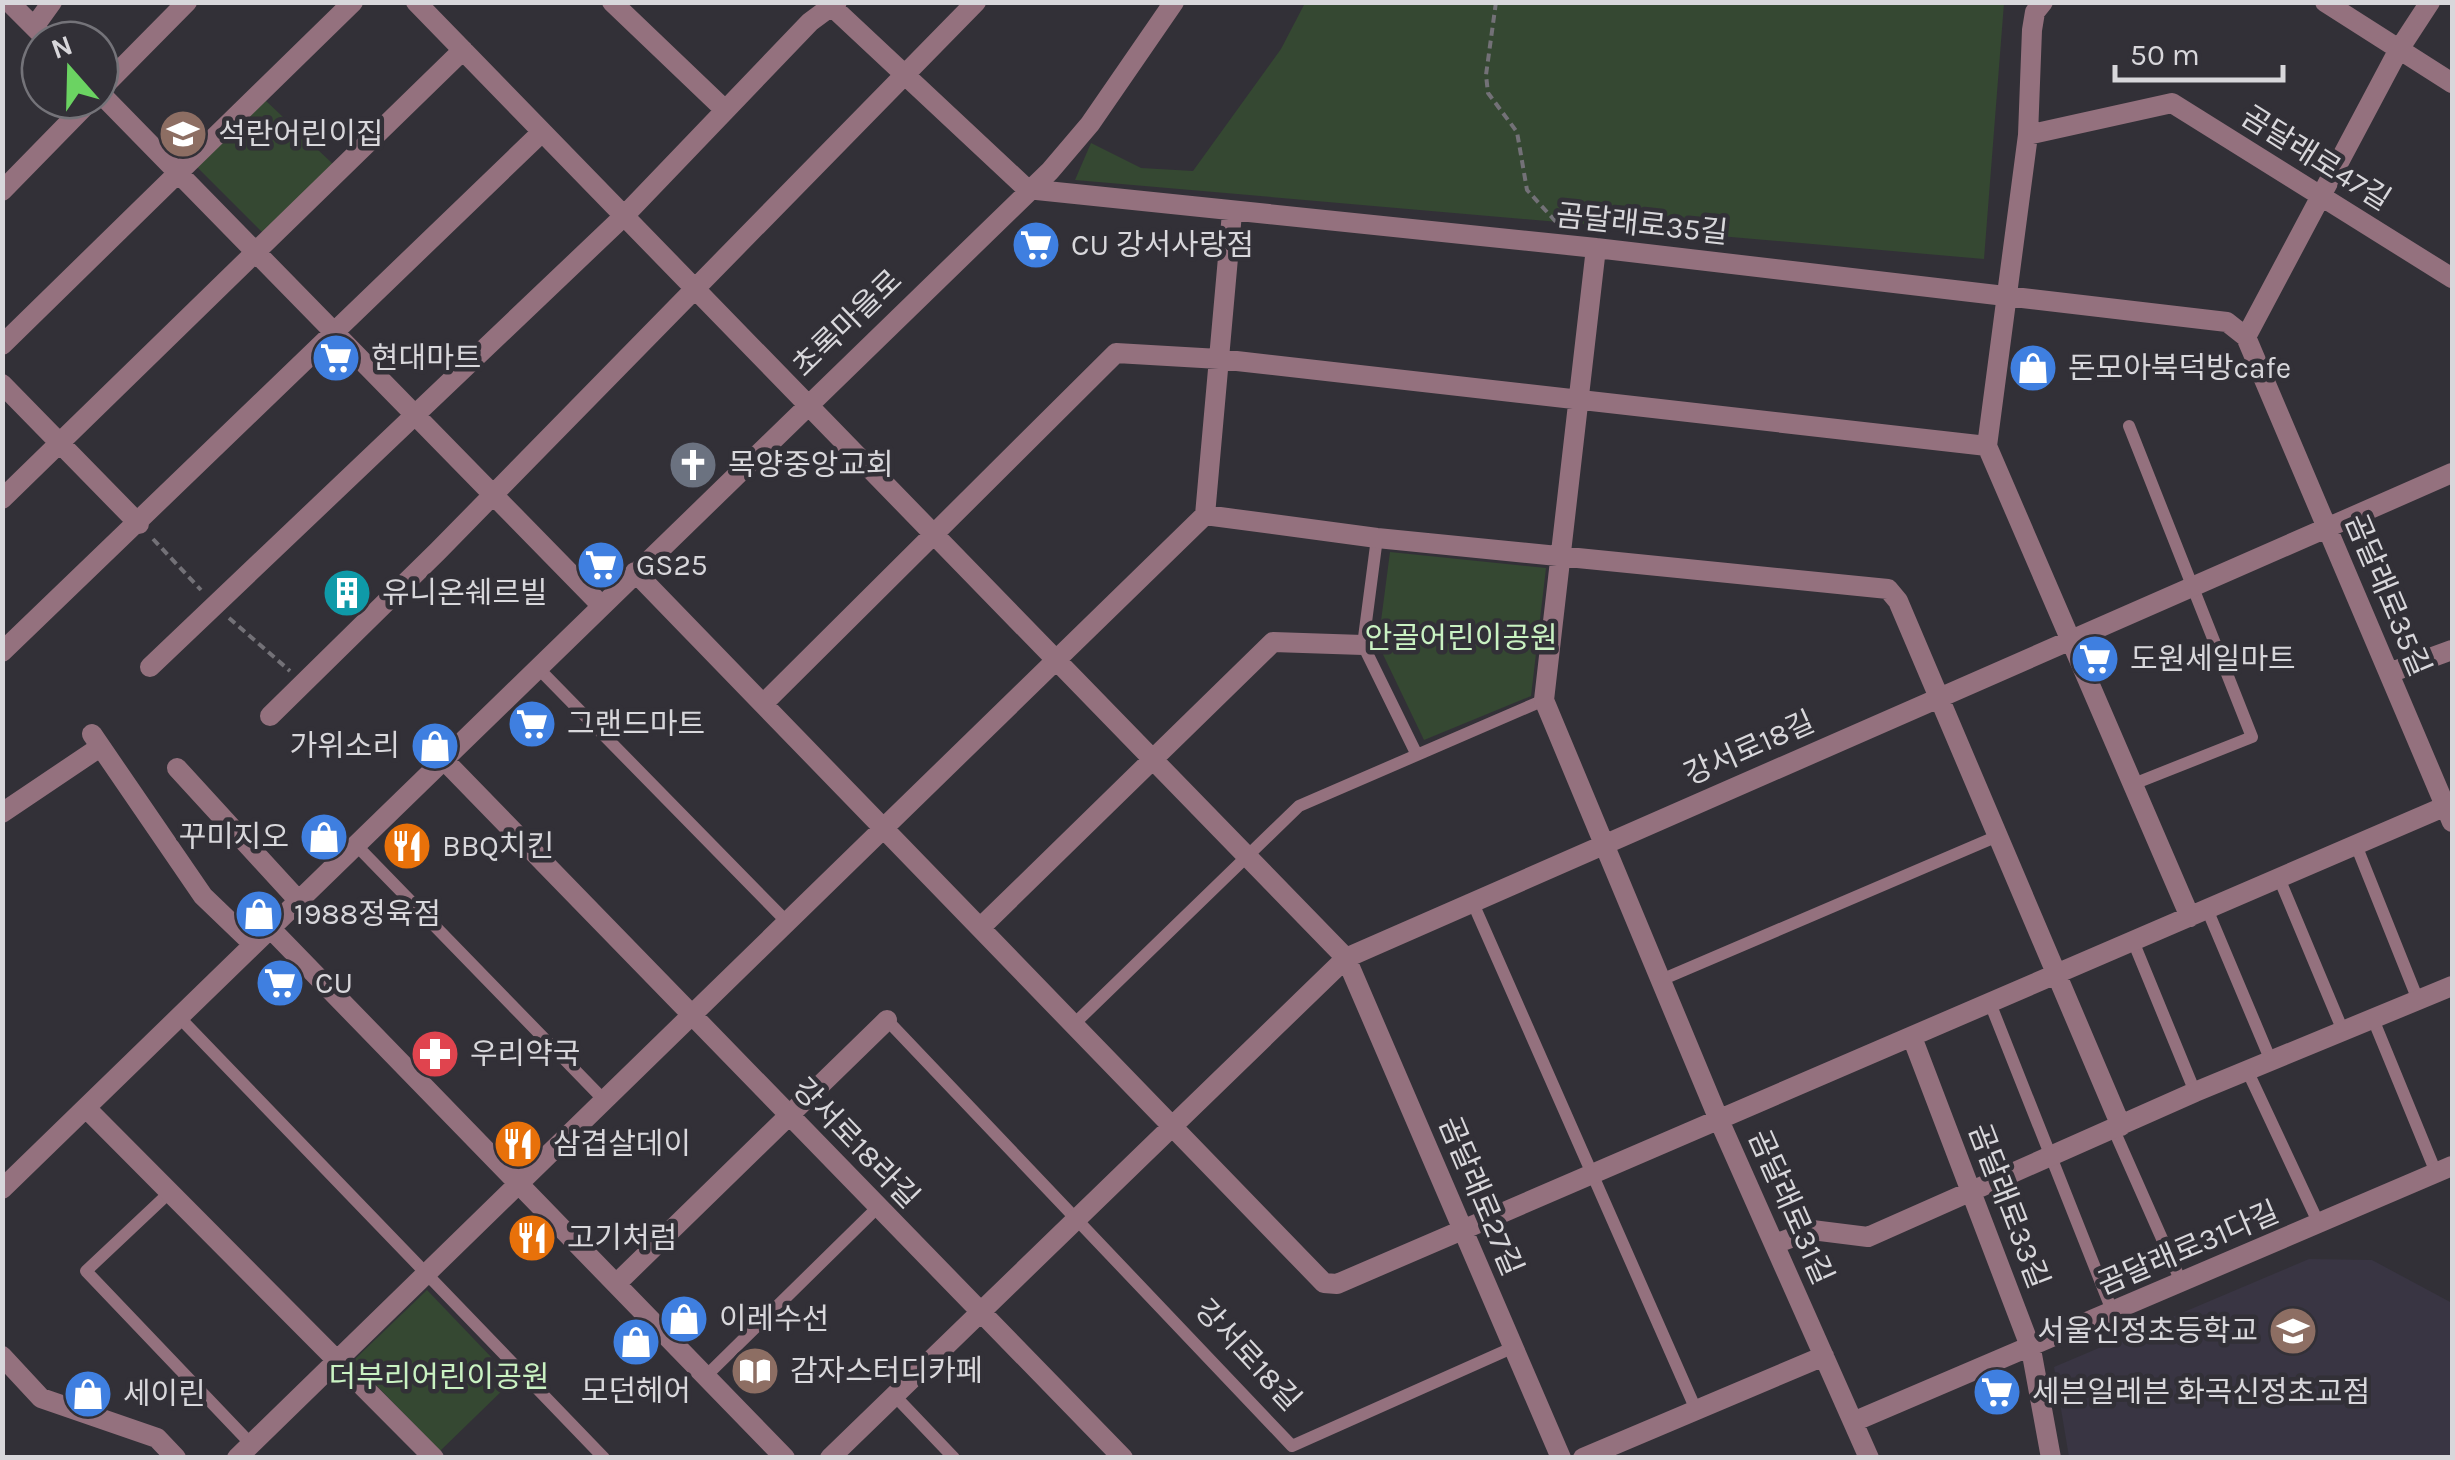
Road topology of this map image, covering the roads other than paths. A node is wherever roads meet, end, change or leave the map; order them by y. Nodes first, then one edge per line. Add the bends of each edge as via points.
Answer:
1 (9, 2) edge
2 (188, 2) edge
3 (353, 2) edge
4 (416, 2) edge
5 (612, 2) edge
6 (976, 2) edge
7 (1174, 2) edge
8 (2043, 2) edge
9 (2325, 2) edge
10 (2430, 2) edge
11 (832, 4) edge
12 (26, 20) edge
13 (463, 50) junction
14 (2398, 51) junction
15 (120, 71) edge
16 (906, 77) junction
17 (2452, 83) edge
18 (725, 110) junction
19 (120, 111) edge
20 (72, 120) edge
21 (542, 132) junction
22 (2028, 135) junction
23 (180, 172) junction
24 (1027, 189) junction
25 (2, 192) edge
26 (2320, 195) junction
27 (1232, 213) junction
28 (624, 216) junction
29 (1596, 248) junction
30 (258, 252) junction
31 (2452, 278) edge
32 (695, 289) junction
33 (2007, 298) junction
34 (336, 333) junction
35 (2246, 337) junction
36 (2, 345) edge
37 (1219, 359) junction
38 (2, 384) edge
39 (1581, 401) junction
40 (807, 404) junction
41 (416, 414) junction
42 (2129, 426) dead end
43 (63, 444) junction
44 (1987, 446) junction
45 (2452, 473) edge
46 (492, 492) junction
47 (2, 499) edge
48 (1205, 516) junction
49 (140, 524) junction
50 (2326, 528) junction
51 (932, 532) junction
52 (1377, 538) junction
53 (1562, 556) junction
54 (635, 572) junction
55 (2191, 589) junction
56 (601, 605) junction
57 (2068, 641) junction
58 (1364, 645) junction
59 (2452, 650) edge
60 (2, 652) edge
61 (1056, 660) junction
62 (537, 667) junction
63 (150, 668) dead end
64 (2389, 674) junction
65 (1940, 697) junction
66 (1544, 700) junction
67 (763, 704) junction
68 (270, 716) dead end
69 (1416, 753) junction
70 (443, 759) junction
71 (1154, 760) junction
72 (177, 768) dead end
73 (2131, 785) junction
74 (2, 813) edge
75 (2449, 814) edge
76 (883, 828) junction
77 (2000, 835) junction
78 (355, 844) junction
79 (1604, 844) junction
80 (2356, 845) junction
81 (1248, 857) junction
82 (2279, 878) junction
83 (298, 900) junction
84 (1472, 901) junction
85 (2198, 913) junction
86 (787, 922) junction
87 (270, 928) junction
88 (980, 928) junction
89 (2133, 941) junction
90 (253, 944) junction
91 (1346, 958) junction
92 (2055, 975) junction
93 (1660, 980) junction
94 (2452, 986) edge
95 (2418, 1000) junction
96 (1990, 1003) junction
97 (179, 1016) junction
98 (691, 1016) junction
99 (2372, 1019) junction
100 (887, 1020) joint
101 (1072, 1026) junction
102 (2343, 1031) junction
103 (1912, 1037) junction
104 (2270, 1060) junction
105 (2247, 1070) junction
106 (2196, 1092) junction
107 (604, 1100) junction
108 (86, 1108) junction
109 (788, 1116) junction
110 (1720, 1120) junction
111 (1170, 1126) junction
112 (2117, 1127) junction
113 (2051, 1156) junction
114 (2444, 1170) edge
115 (1593, 1174) junction
116 (518, 1184) junction
117 (2, 1189) edge
118 (1972, 1191) junction
119 (170, 1192) junction
120 (877, 1208) junction
121 (1077, 1217) junction
122 (2318, 1224) junction
123 (1462, 1228) junction
124 (1775, 1244) junction
125 (426, 1274) junction
126 (616, 1284) junction
127 (2182, 1284) junction
128 (979, 1313) junction
129 (2112, 1314) junction
130 (1514, 1347) junction
131 (2031, 1350) junction
132 (2, 1356) edge
133 (1824, 1356) junction
134 (337, 1360) junction
135 (706, 1376) junction
136 (894, 1395) junction
137 (1697, 1412) junction
138 (1853, 1422) junction
139 (244, 1450) edge
140 (432, 1457) edge
141 (176, 1458) edge
142 (604, 1458) edge
143 (785, 1458) edge
144 (830, 1458) edge
145 (954, 1458) edge
146 (1123, 1458) edge
147 (1562, 1458) edge
148 (1583, 1458) edge
149 (1869, 1458) edge
150 (2052, 1458) edge

1 - 12 street
2 - 15 street
3 - 23 street
4 - 13 street
5 - 18 street
6 - 16 street
7 - 24 street, 초록마을로 via 1090,124
8 - 22 street via 2032,30
9 - 14 street
10 - 14 street
11 - 16 street
11 - 18 street
13 - 21 street
13 - 30 street
14 - 17 street
14 - 26 street
16 - 24 street
16 - 32 street
18 - 28 street
19 - 23 street
20 - 25 street
21 - 28 street
21 - 34 street
22 - 26 street, 곰달래로47길 via 2172,102
22 - 33 street
23 - 30 street
23 - 36 street
24 - 27 street, 곰달래로35길
24 - 40 street, 초록마을로
26 - 31 street, 곰달래로47길
26 - 35 street
27 - 29 street, 곰달래로35길
27 - 37 street
28 - 32 street
28 - 41 street
29 - 33 street, 곰달래로35길
29 - 39 street
30 - 34 street
30 - 43 street
32 - 40 street
32 - 46 street
33 - 35 street, 곰달래로35길 via 2226,322
33 - 44 street
34 - 41 street
34 - 49 street
35 - 50 street, 곰달래로35길
37 - 39 street
37 - 48 street
37 - 51 street via 1116,354
38 - 43 street
39 - 44 street
39 - 53 street
40 - 51 street
40 - 54 street, 초록마을로
41 - 46 street
41 - 63 street
42 - 55 lane
43 - 47 street
43 - 49 street
44 - 57 street
45 - 50 street, 강서로18길
46 - 56 street
46 - 68 street
48 - 52 street
48 - 61 street
49 - 60 street
50 - 55 street, 강서로18길
50 - 64 street, 곰달래로35길
51 - 61 street
51 - 67 street
52 - 53 street
52 - 58 lane
53 - 65 street via 1888,589
53 - 66 street
54 - 56 street, 초록마을로
54 - 67 street
55 - 57 street, 강서로18길
55 - 73 lane via 2252,737
56 - 62 street, 초록마을로
57 - 65 street, 강서로18길
57 - 73 street
58 - 69 lane
58 - 71 street via 1273,642
59 - 64 street
61 - 71 street
61 - 76 street
62 - 70 street, 초록마을로
62 - 86 lane
64 - 75 street, 곰달래로35길
65 - 77 street
65 - 79 street, 강서로18길
66 - 69 lane
66 - 79 street, 곰달래로31길
67 - 76 street
69 - 81 lane via 1299,806
70 - 78 street, 초록마을로
70 - 98 street, 강서로18라길
71 - 81 street
71 - 88 street
72 - 83 street
73 - 85 street
74 - 90 street via 96,741 203,896
75 - 80 street
76 - 86 street
76 - 88 street
77 - 92 street
77 - 93 lane
78 - 83 street, 초록마을로
78 - 107 lane
79 - 84 street, 강서로18길
79 - 93 street, 곰달래로31길
80 - 82 street
80 - 95 lane
81 - 91 street
81 - 101 lane
82 - 85 street
82 - 102 lane
83 - 87 street, 초록마을로
84 - 91 street, 강서로18길
84 - 115 lane
85 - 89 street
85 - 104 lane
86 - 98 street
87 - 90 street, 초록마을로
87 - 116 street
88 - 101 street
89 - 92 street
89 - 106 lane
90 - 97 street, 초록마을로
91 - 111 street, 강서로18길
91 - 123 street, 곰달래로27길
92 - 96 street
92 - 112 street
93 - 110 street, 곰달래로31길
94 - 95 street
95 - 99 street
96 - 103 street
96 - 113 lane
97 - 108 street, 초록마을로
97 - 125 lane
98 - 107 street
98 - 109 street, 강서로18라길
99 - 102 street
99 - 114 lane, 곰달래로31다길
100 - 109 street
100 - 121 lane, 강서로18길
101 - 111 street
102 - 104 street
103 - 110 street
103 - 118 street, 곰달래로33길
104 - 105 street
105 - 106 street
105 - 122 lane
106 - 112 street
107 - 116 street
108 - 117 street, 초록마을로
108 - 119 street
109 - 120 street, 강서로18라길
109 - 126 street
110 - 115 street
110 - 124 street, 곰달래로31길
111 - 121 street, 강서로18길
111 - 123 street via 1324,1283 1336,1284
112 - 113 street
112 - 127 lane
113 - 118 street
113 - 129 lane
114 - 122 street, 곰달래로31다길
115 - 123 street
115 - 137 lane
116 - 125 street
116 - 126 street
118 - 124 street via 1868,1237 1812,1230
118 - 131 street, 곰달래로33길
119 - 134 street
119 - 139 lane via 86,1271
120 - 128 street, 강서로18라길
120 - 135 lane
121 - 128 street, 강서로18길
121 - 130 lane, 강서로18길 via 1292,1446
122 - 127 street, 곰달래로31다길
123 - 130 street, 곰달래로27길
124 - 133 street, 곰달래로31길
125 - 134 street
125 - 142 lane
126 - 135 street
127 - 129 street, 곰달래로31다길
128 - 136 street, 강서로18길
128 - 146 street
129 - 131 street, 곰달래로31다길
130 - 147 street, 곰달래로27길
131 - 138 street, 곰달래로31다길
131 - 150 street, 곰달래로33길
132 - 141 street via 41,1398 157,1438
133 - 137 street
133 - 138 street, 곰달래로31길
134 - 139 street
134 - 140 street
135 - 143 street
136 - 144 street, 강서로18길
136 - 145 lane
137 - 148 street
138 - 149 street, 곰달래로31길

